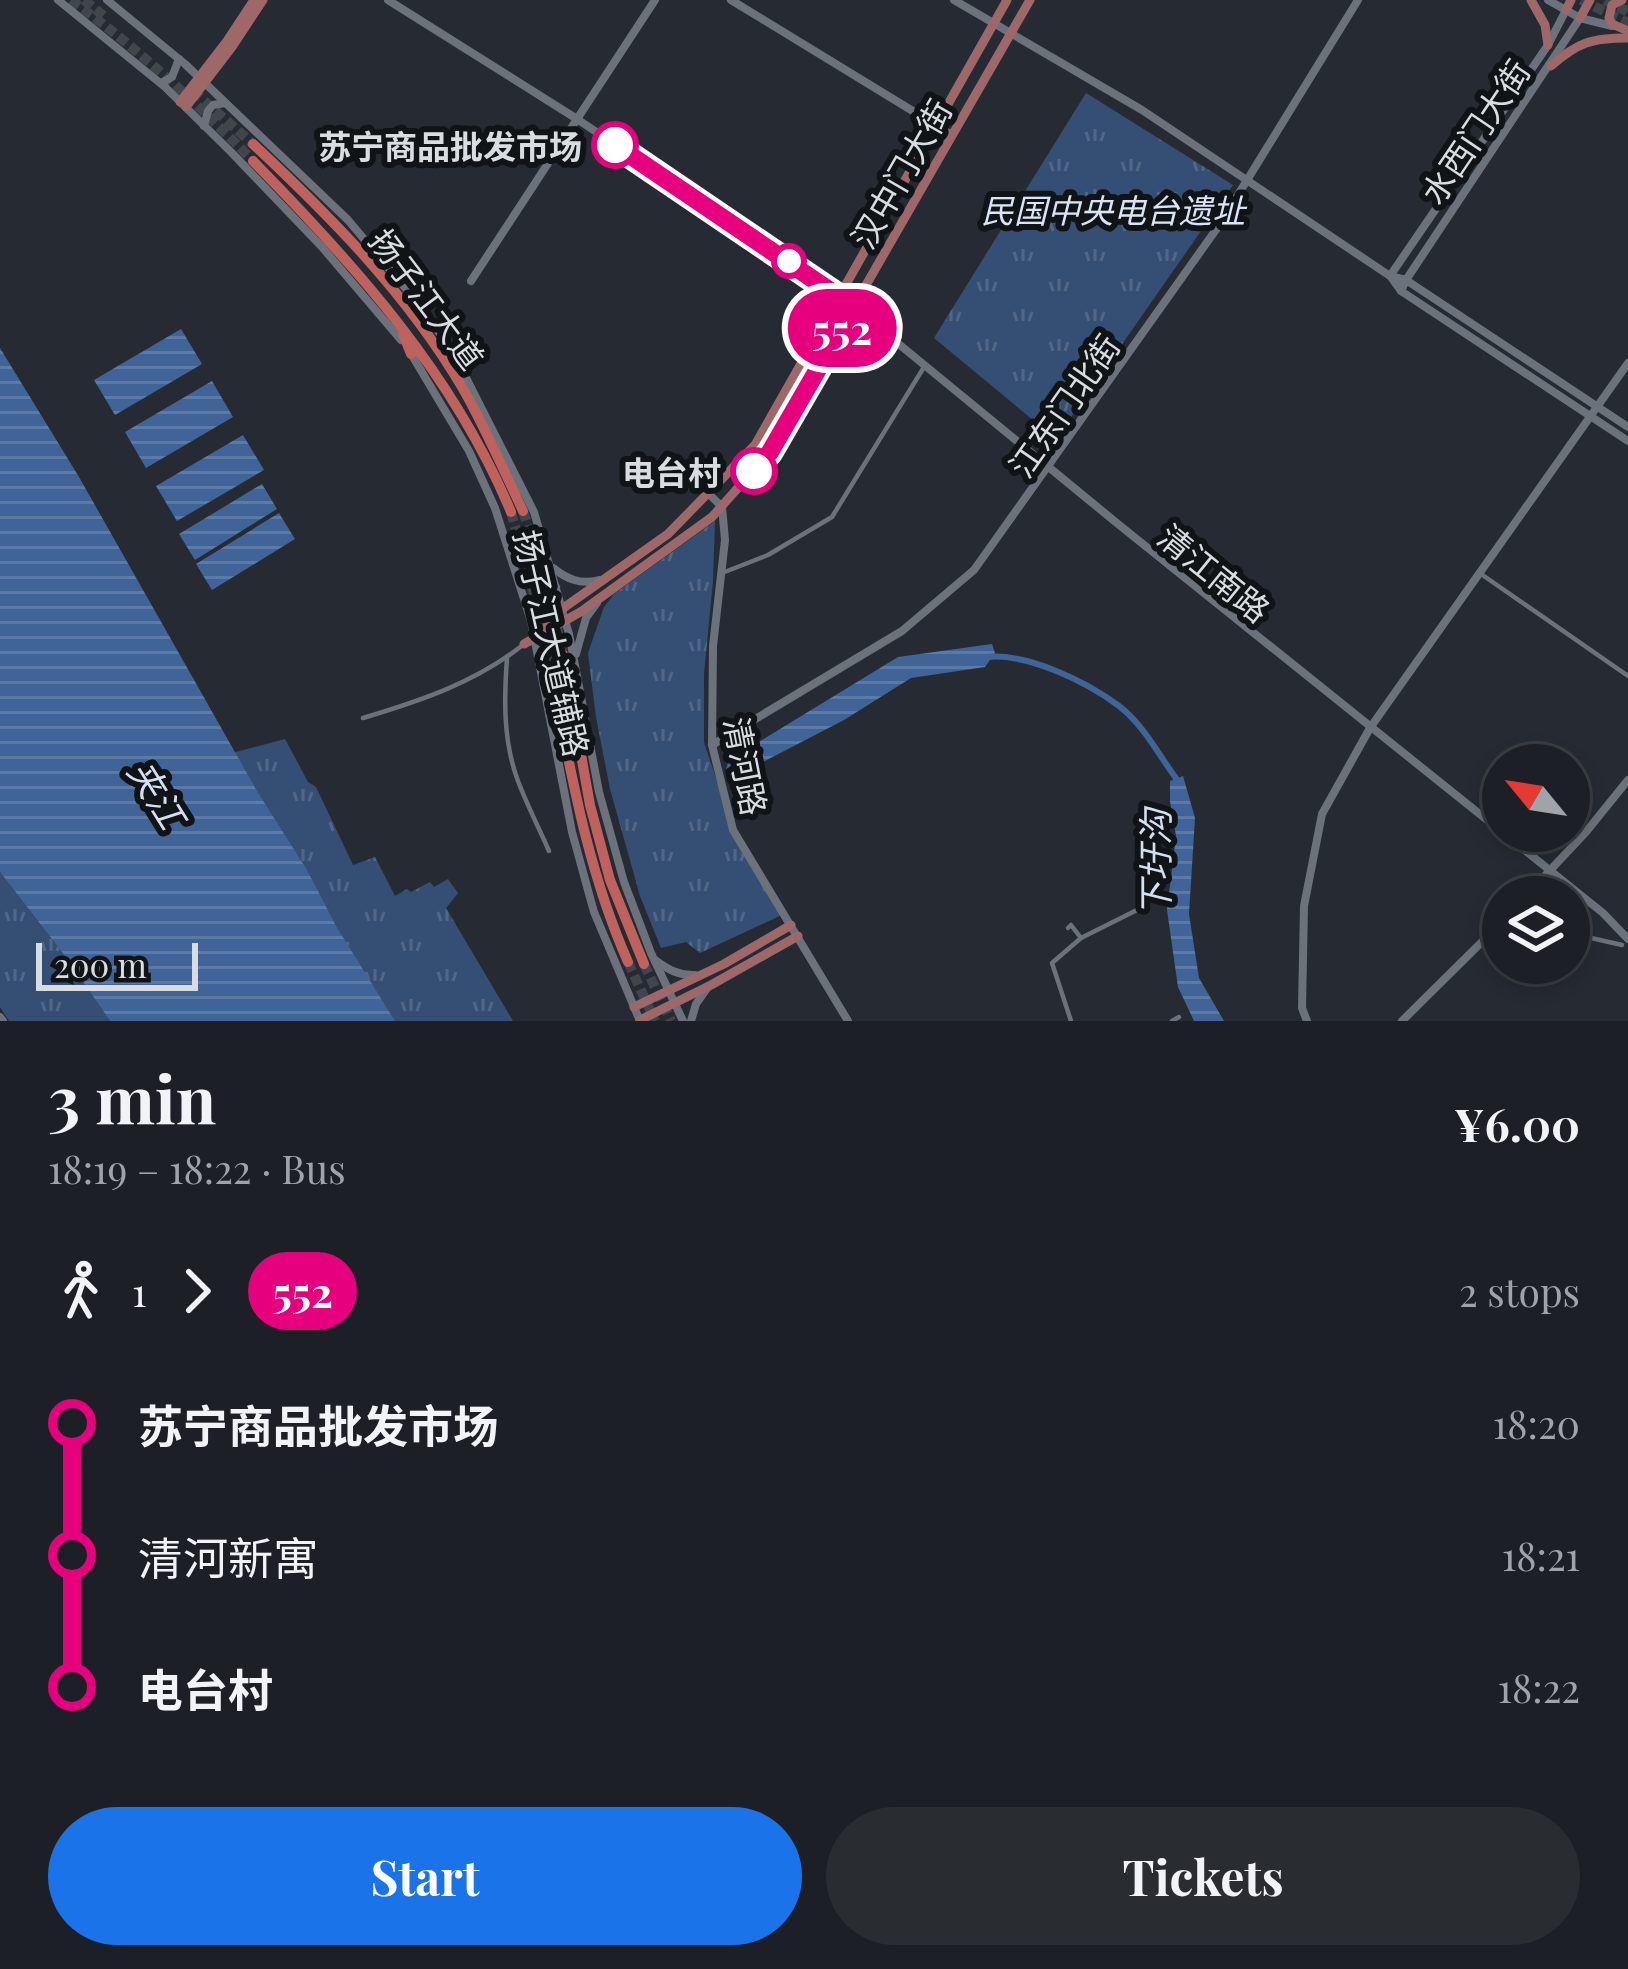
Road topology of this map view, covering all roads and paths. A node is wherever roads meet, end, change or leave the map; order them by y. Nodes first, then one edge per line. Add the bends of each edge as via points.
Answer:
1 (58, 0) edge
2 (107, 0) edge
3 (259, 0) edge
4 (388, 0) edge
5 (655, 0) edge
6 (731, 0) edge
7 (954, 0) edge
8 (1007, 0) edge
9 (1030, 0) edge
10 (1358, 0) edge
11 (1531, 0) edge
12 (1548, 0) edge
13 (1590, 0) edge
14 (1625, 0) edge
15 (1569, 5) edge
16 (1580, 18) junction
17 (994, 23) junction
18 (1626, 32) edge
19 (1011, 33) junction
20 (1548, 45) junction
21 (180, 59) junction
22 (216, 62) junction
23 (1550, 66) junction
24 (202, 80) junction
25 (160, 83) junction
26 (224, 101) junction
27 (183, 104) junction
28 (577, 119) junction
29 (936, 125) junction
30 (204, 126) junction
31 (952, 135) junction
32 (254, 144) tunnel mouth
33 (254, 161) tunnel mouth
34 (1246, 180) junction
35 (382, 275) junction
36 (1390, 276) junction
37 (1406, 280) junction
38 (471, 281) dead end
39 (1401, 291) junction
40 (839, 295) junction
41 (854, 307) junction
42 (396, 320) junction
43 (433, 324) junction
44 (411, 354) junction
45 (1628, 363) edge
46 (925, 365) junction
47 (1554, 377) junction
48 (1547, 387) junction
49 (1598, 406) junction
50 (1591, 416) junction
51 (1628, 427) edge
52 (1628, 441) edge
53 (1049, 467) junction
54 (709, 494) junction
55 (722, 507) junction
56 (550, 565) junction
57 (722, 573) junction
58 (1481, 574) junction
59 (606, 578) junction
60 (556, 587) junction
61 (602, 596) junction
62 (524, 599) junction
63 (562, 609) junction
64 (565, 621) junction
65 (531, 639) junction
66 (507, 658) junction
67 (569, 658) junction
68 (550, 666) tunnel mouth
69 (1628, 676) edge
70 (363, 718) dead end
71 (1370, 728) junction
72 (712, 745) junction
73 (1628, 780) edge
74 (599, 792) junction
75 (566, 806) junction
76 (594, 846) junction
77 (549, 851) dead end
78 (1550, 871) junction
79 (1545, 876) edge
80 (1147, 905) dead end
81 (791, 925) junction
82 (1068, 928) dead end
83 (798, 936) junction
84 (1590, 936) edge
85 (1081, 938) junction
86 (1482, 942) edge
87 (1625, 942) edge
88 (628, 962) tunnel mouth
89 (648, 962) junction
90 (703, 974) junction
91 (708, 987) junction
92 (668, 991) junction
93 (674, 1003) junction
94 (634, 1007) junction
95 (640, 1020) edge
96 (687, 1021) edge
97 (848, 1021) edge
98 (1071, 1021) edge
99 (1306, 1021) edge
100 (1402, 1021) edge

1 - 25 street, 扬子江大道辅路
2 - 21 street, 扬子江大道辅路
3 - 22 main road
4 - 28 street, 清江南路
5 - 28 street
6 - 29 street
7 - 17 street
8 - 17 main road, 汉中门大街
9 - 19 main road, 汉中门大街
10 - 34 street, 江东门北街
11 - 20 main road
12 - 15 street
13 - 16 main road, 水西门大街
14 - 18 main road via 1609,12
15 - 16 street
15 - 20 street, 水西门大街
16 - 18 street
16 - 23 street, 水西门大街
17 - 19 street
17 - 29 main road, 汉中门大街
18 - 23 main road via 1572,47
19 - 31 main road, 汉中门大街
19 - 34 street
20 - 36 street, 水西门大街
21 - 22 street
21 - 24 street, 扬子江大道辅路
21 - 25 street
22 - 24 main road
22 - 26 street
23 - 37 street, 水西门大街
24 - 26 street, 扬子江大道辅路
24 - 27 main road
25 - 27 street, 扬子江大道辅路
26 - 30 street via 208,111
26 - 43 street, 扬子江大道辅路 via 348,220
27 - 30 street, 扬子江大道辅路
28 - 38 street
28 - 40 street, 清江南路
29 - 31 street
29 - 40 main road, 汉中门大街
30 - 44 street, 扬子江大道辅路 via 322,247
31 - 41 main road, 汉中门大街
32 - 35 highway, 扬子江大道
33 - 42 highway, 扬子江大道
34 - 36 street
34 - 53 street, 江东门北街
35 - 42 highway, 扬子江大道 via 460,385 517,512 470,425
35 - 43 highway
36 - 37 street
36 - 39 street
37 - 39 street, 水西门大街
37 - 47 street
39 - 48 street
40 - 41 street, 清江南路
40 - 54 main road, 汉中门大街 via 754,445
41 - 46 street, 清江南路
41 - 55 main road, 汉中门大街 via 770,452
42 - 44 highway
43 - 56 street, 扬子江大道辅路 via 507,455
44 - 62 street, 扬子江大道辅路 via 496,508
45 - 49 street
46 - 53 street, 清江南路
46 - 57 street via 832,517
47 - 48 street
47 - 49 street
48 - 50 street
49 - 50 street
49 - 51 street
50 - 52 street
50 - 58 street
53 - 71 street, 清江南路
53 - 72 street, 江东门北街 via 974,570 902,631
54 - 55 street
54 - 59 main road, 汉中门大街
55 - 57 street, 清河路
55 - 61 main road, 汉中门大街
56 - 59 street via 567,579
56 - 60 street, 扬子江大道辅路
57 - 72 street, 清河路
58 - 69 street
58 - 71 street
59 - 63 main road, 汉中门大街
60 - 62 street via 538,604
60 - 63 street, 扬子江大道辅路
61 - 64 main road, 汉中门大街
61 - 67 street
62 - 65 street, 扬子江大道辅路
63 - 64 street, 扬子江大道辅路
63 - 65 main road, 汉中门大街
64 - 65 main road, 汉中门大街
64 - 67 street, 扬子江大道辅路
65 - 66 street
65 - 75 street, 扬子江大道辅路
66 - 70 street via 454,687
66 - 77 street via 509,750
67 - 74 street, 扬子江大道辅路
67 - 76 highway
68 - 76 highway via 569,769
71 - 78 street, 清江南路
71 - 99 street via 1322,814 1304,906
72 - 81 street, 清河路 via 733,830
73 - 78 street
74 - 76 street
74 - 89 street, 扬子江大道辅路
75 - 76 street
75 - 94 street, 扬子江大道辅路 via 594,912
76 - 88 highway via 595,875
76 - 89 highway
78 - 79 street
78 - 87 street, 清江南路
80 - 85 street
81 - 83 street, 清河路
81 - 90 main road
82 - 85 street
83 - 91 main road
83 - 97 street, 清河路
84 - 87 street
85 - 98 street via 1052,963
86 - 100 street
89 - 90 street
89 - 92 street, 扬子江大道辅路
90 - 92 main road
91 - 93 main road
91 - 96 street
92 - 93 street, 扬子江大道辅路
92 - 94 main road
93 - 95 main road
93 - 96 street, 扬子江大道辅路
94 - 95 street, 扬子江大道辅路

